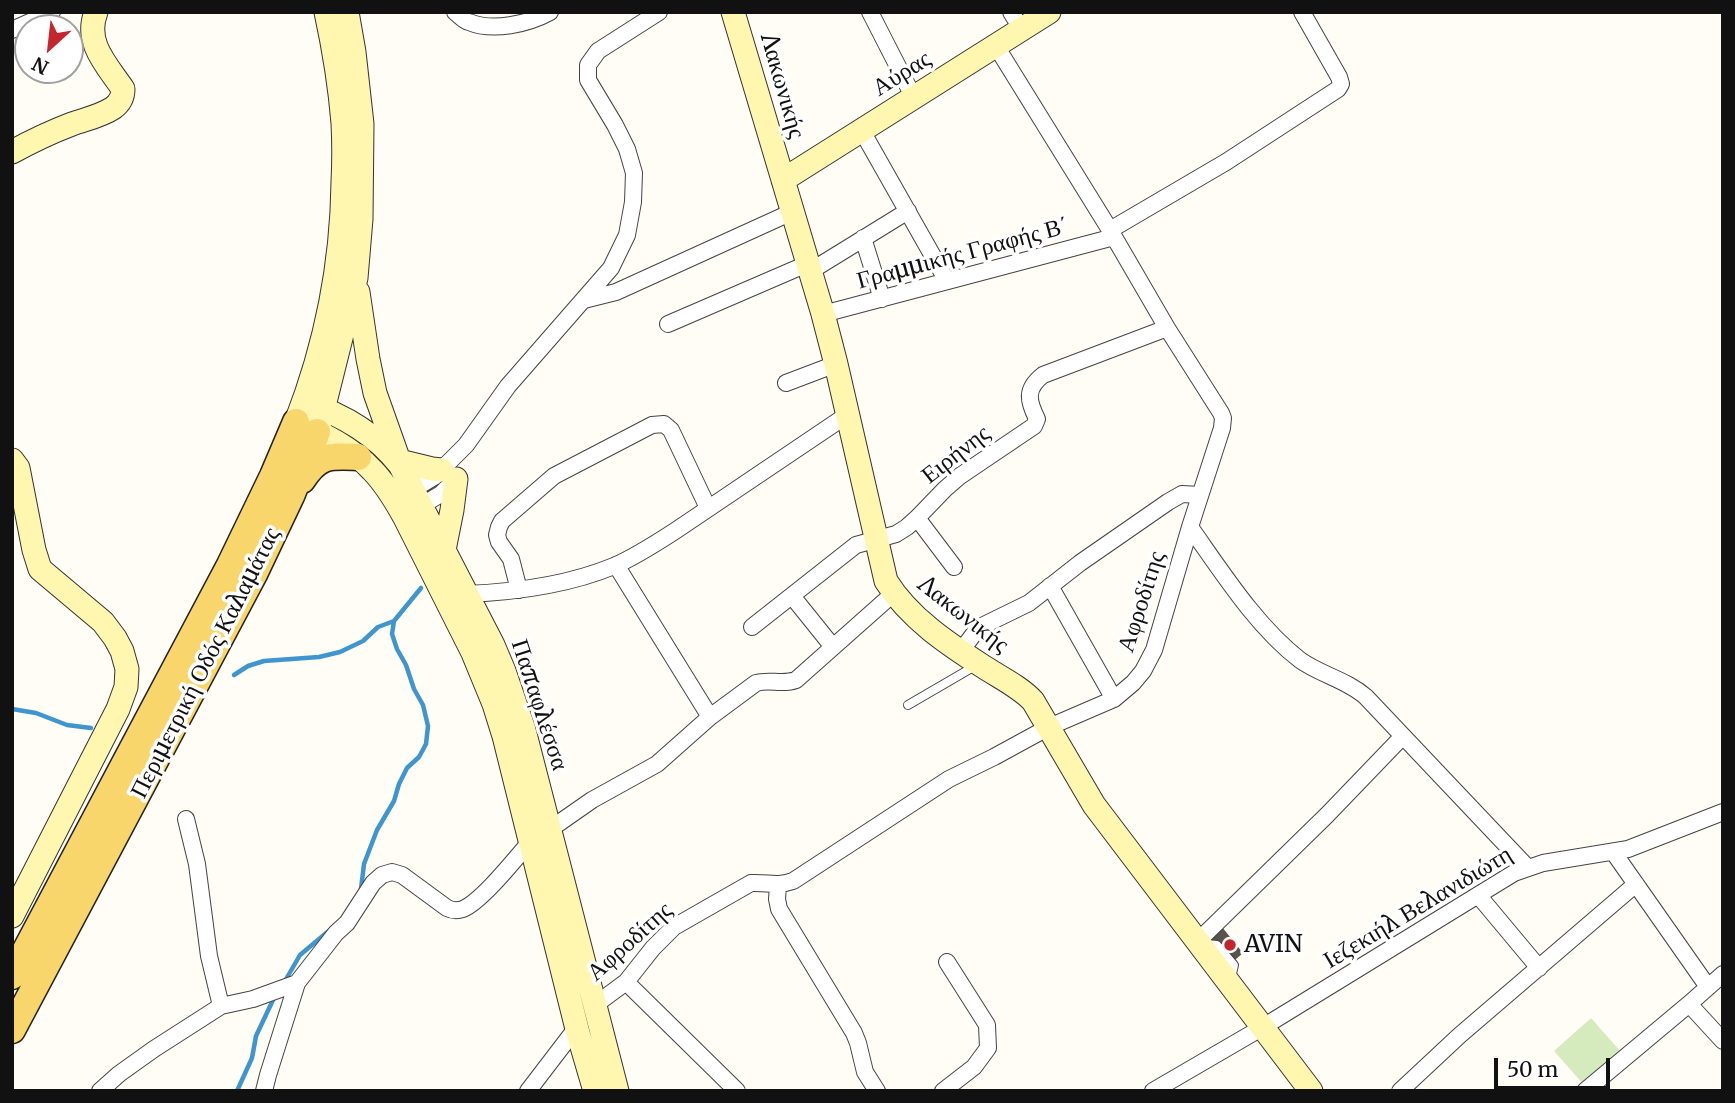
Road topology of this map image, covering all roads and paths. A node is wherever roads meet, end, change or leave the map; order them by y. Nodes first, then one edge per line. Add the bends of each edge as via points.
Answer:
1 (52, 12) edge
2 (96, 12) edge
3 (326, 12) edge
4 (347, 12) edge
5 (455, 12) edge
6 (550, 12) edge
7 (659, 12) edge
8 (733, 12) edge
9 (870, 12) edge
10 (1049, 12) edge
11 (1302, 12) edge
12 (1016, 21) edge
13 (12, 30) edge
14 (996, 46) junction
15 (914, 98) junction
16 (862, 131) junction
17 (12, 152) edge
18 (782, 180) junction
19 (908, 211) junction
20 (792, 212) junction
21 (1112, 234) junction
22 (863, 237) junction
23 (808, 268) junction
24 (356, 278) junction
25 (947, 281) junction
26 (882, 299) junction
27 (584, 300) junction
28 (823, 314) junction
29 (668, 324) dead end
30 (1167, 328) junction
31 (836, 364) junction
32 (786, 383) dead end
33 (847, 415) junction
34 (310, 416) junction
35 (358, 457) junction
36 (12, 460) edge
37 (400, 463) junction
38 (449, 474) junction
39 (1200, 495) junction
40 (291, 496) junction
41 (408, 503) junction
42 (708, 508) junction
43 (917, 518) junction
44 (1191, 527) junction
45 (877, 539) junction
46 (444, 550) junction
47 (616, 565) junction
48 (954, 567) dead end
49 (1050, 586) junction
50 (519, 590) junction
51 (894, 593) junction
52 (467, 594) junction
53 (792, 596) junction
54 (752, 627) dead end
55 (833, 648) junction
56 (970, 657) junction
57 (1114, 699) junction
58 (908, 705) dead end
59 (710, 717) junction
60 (1049, 727) junction
61 (1403, 736) junction
62 (1723, 812) edge
63 (186, 819) dead end
64 (540, 836) junction
65 (1614, 853) junction
66 (1528, 868) junction
67 (1636, 884) junction
68 (778, 886) junction
69 (1478, 895) junction
70 (12, 916) edge
71 (1199, 942) junction
72 (947, 962) dead end
73 (1539, 968) junction
74 (1723, 974) edge
75 (12, 976) edge
76 (626, 982) junction
77 (297, 983) junction
78 (1708, 987) junction
79 (1689, 1004) junction
80 (595, 1005) junction
81 (221, 1006) junction
82 (577, 1027) junction
83 (1264, 1027) junction
84 (12, 1030) edge
85 (1723, 1041) edge
86 (100, 1091) edge
87 (264, 1091) edge
88 (528, 1091) edge
89 (595, 1091) edge
90 (617, 1091) edge
91 (737, 1091) edge
92 (877, 1091) edge
93 (943, 1091) edge
94 (1153, 1091) edge
95 (1311, 1091) edge
96 (1400, 1091) edge
97 (1585, 1091) edge

1 - 13 street
2 - 17 main road via 93,40 122,89 119,102
3 - 34 main road via 343,124 342,216 336,276
4 - 24 main road via 362,124
5 - 6 street via 468,22 488,26 515,25
7 - 27 street via 598,51 588,65 588,80 627,149 634,183 627,235 611,268
8 - 18 main road, Λακωνικής
9 - 15 street
10 - 12 main road, Αύρας
11 - 21 street, Γραμμικής Γραφής Β΄ via 1339,77 1338,89
12 - 14 main road, Αύρας
14 - 15 main road, Αύρας
14 - 21 street, Αφροδίτης
15 - 16 main road, Αύρας
16 - 18 main road, Αύρας
16 - 19 street
18 - 20 main road, Λακωνικής
19 - 22 street
19 - 25 street
20 - 23 main road, Λακωνικής
20 - 27 street via 616,292
21 - 25 street, Γραμμικής Γραφής Β΄
21 - 30 street, Αφροδίτης
22 - 23 street
22 - 26 street
23 - 28 main road, Λακωνικής
23 - 29 street
24 - 34 main road, Περιμετρική Οδός Καλαμάτας
24 - 37 main road via 375,393
25 - 26 street, Γραμμικής Γραφής Β΄
26 - 28 street, Γραμμικής Γραφής Β΄
27 - 38 street via 508,386
28 - 31 main road, Λακωνικής
30 - 39 street, Αφροδίτης via 1223,418
30 - 43 street, Ειρήνης via 1042,375 1029,398 1036,424 960,476
31 - 32 street
31 - 33 main road, Λακωνικής
33 - 42 street
33 - 45 main road, Λακωνικής
34 - 35 main road, Παπαφλέσσα
34 - 37 main road, Παπαφλέσσα via 374,437
34 - 40 main road, Περιμετρική Οδός Καλαμάτας
34 - 75 main road, Περιμετρική Οδός Καλαμάτας via 273,476
35 - 40 main road via 318,461
35 - 41 main road, Παπαφλέσσα
36 - 70 main road via 18,468 40,569 103,622 127,668 118,709
37 - 38 main road
37 - 41 main road, Παπαφλέσσα
38 - 41 street
38 - 46 main road via 453,510
39 - 44 street, Αφροδίτης
39 - 49 street via 1176,497
40 - 84 main road, Περιμετρική Οδός Καλαμάτας
41 - 46 main road, Παπαφλέσσα
41 - 64 main road, Παπαφλέσσα via 484,678
42 - 47 street
42 - 50 street via 671,430 664,424 652,425 554,476 502,521 497,535 511,559
43 - 45 street, Ειρήνης via 899,532
43 - 48 street
44 - 57 street, Αφροδίτης via 1154,650 1140,676
44 - 61 street via 1229,583 1288,649 1363,694
45 - 51 main road, Λακωνικής via 884,576
45 - 53 street, Ειρήνης via 853,547
46 - 52 main road, Παπαφλέσσα
47 - 50 street
47 - 59 street
49 - 56 street via 1029,603 979,629
49 - 57 street
50 - 52 street
51 - 55 street
51 - 56 main road, Λακωνικής via 918,618
52 - 64 main road, Παπαφλέσσα via 493,645 524,730
53 - 54 street, Ειρήνης
53 - 55 street
55 - 59 street via 796,680 758,682
56 - 58 lane
56 - 60 main road, Λακωνικής via 1029,697
57 - 60 street, Αφροδίτης
59 - 64 street via 657,764
60 - 68 street, Αφροδίτης via 949,779 793,881
60 - 71 main road, Λακωνικής via 1094,805
61 - 66 street
61 - 71 street
62 - 65 street, Ιεζεκιήλ Βελανιδιώτη
63 - 81 street
64 - 77 street via 479,898 455,911 402,875 382,875
64 - 80 main road, Παπαφλέσσα
64 - 82 main road, Παπαφλέσσα
65 - 66 street, Ιεζεκιήλ Βελανιδιώτη
65 - 67 street
66 - 69 street, Ιεζεκιήλ Βελανιδιώτη
67 - 73 street
67 - 78 street
68 - 76 street, Αφροδίτης via 751,883 674,928
68 - 92 street via 779,909 854,1033 865,1072
69 - 73 street
69 - 83 street, Ιεζεκιήλ Βελανιδιώτη
71 - 83 main road, Λακωνικής
72 - 93 street via 987,1025 988,1048 974,1067
73 - 96 street
74 - 78 street
76 - 80 street, Αφροδίτης
76 - 91 street
77 - 81 street
77 - 87 street
78 - 79 street
79 - 85 street
79 - 97 street
80 - 90 main road, Παπαφλέσσα
81 - 86 street
82 - 88 street
82 - 89 main road, Παπαφλέσσα
83 - 94 street, Ιεζεκιήλ Βελανιδιώτη
83 - 95 main road, Λακωνικής

